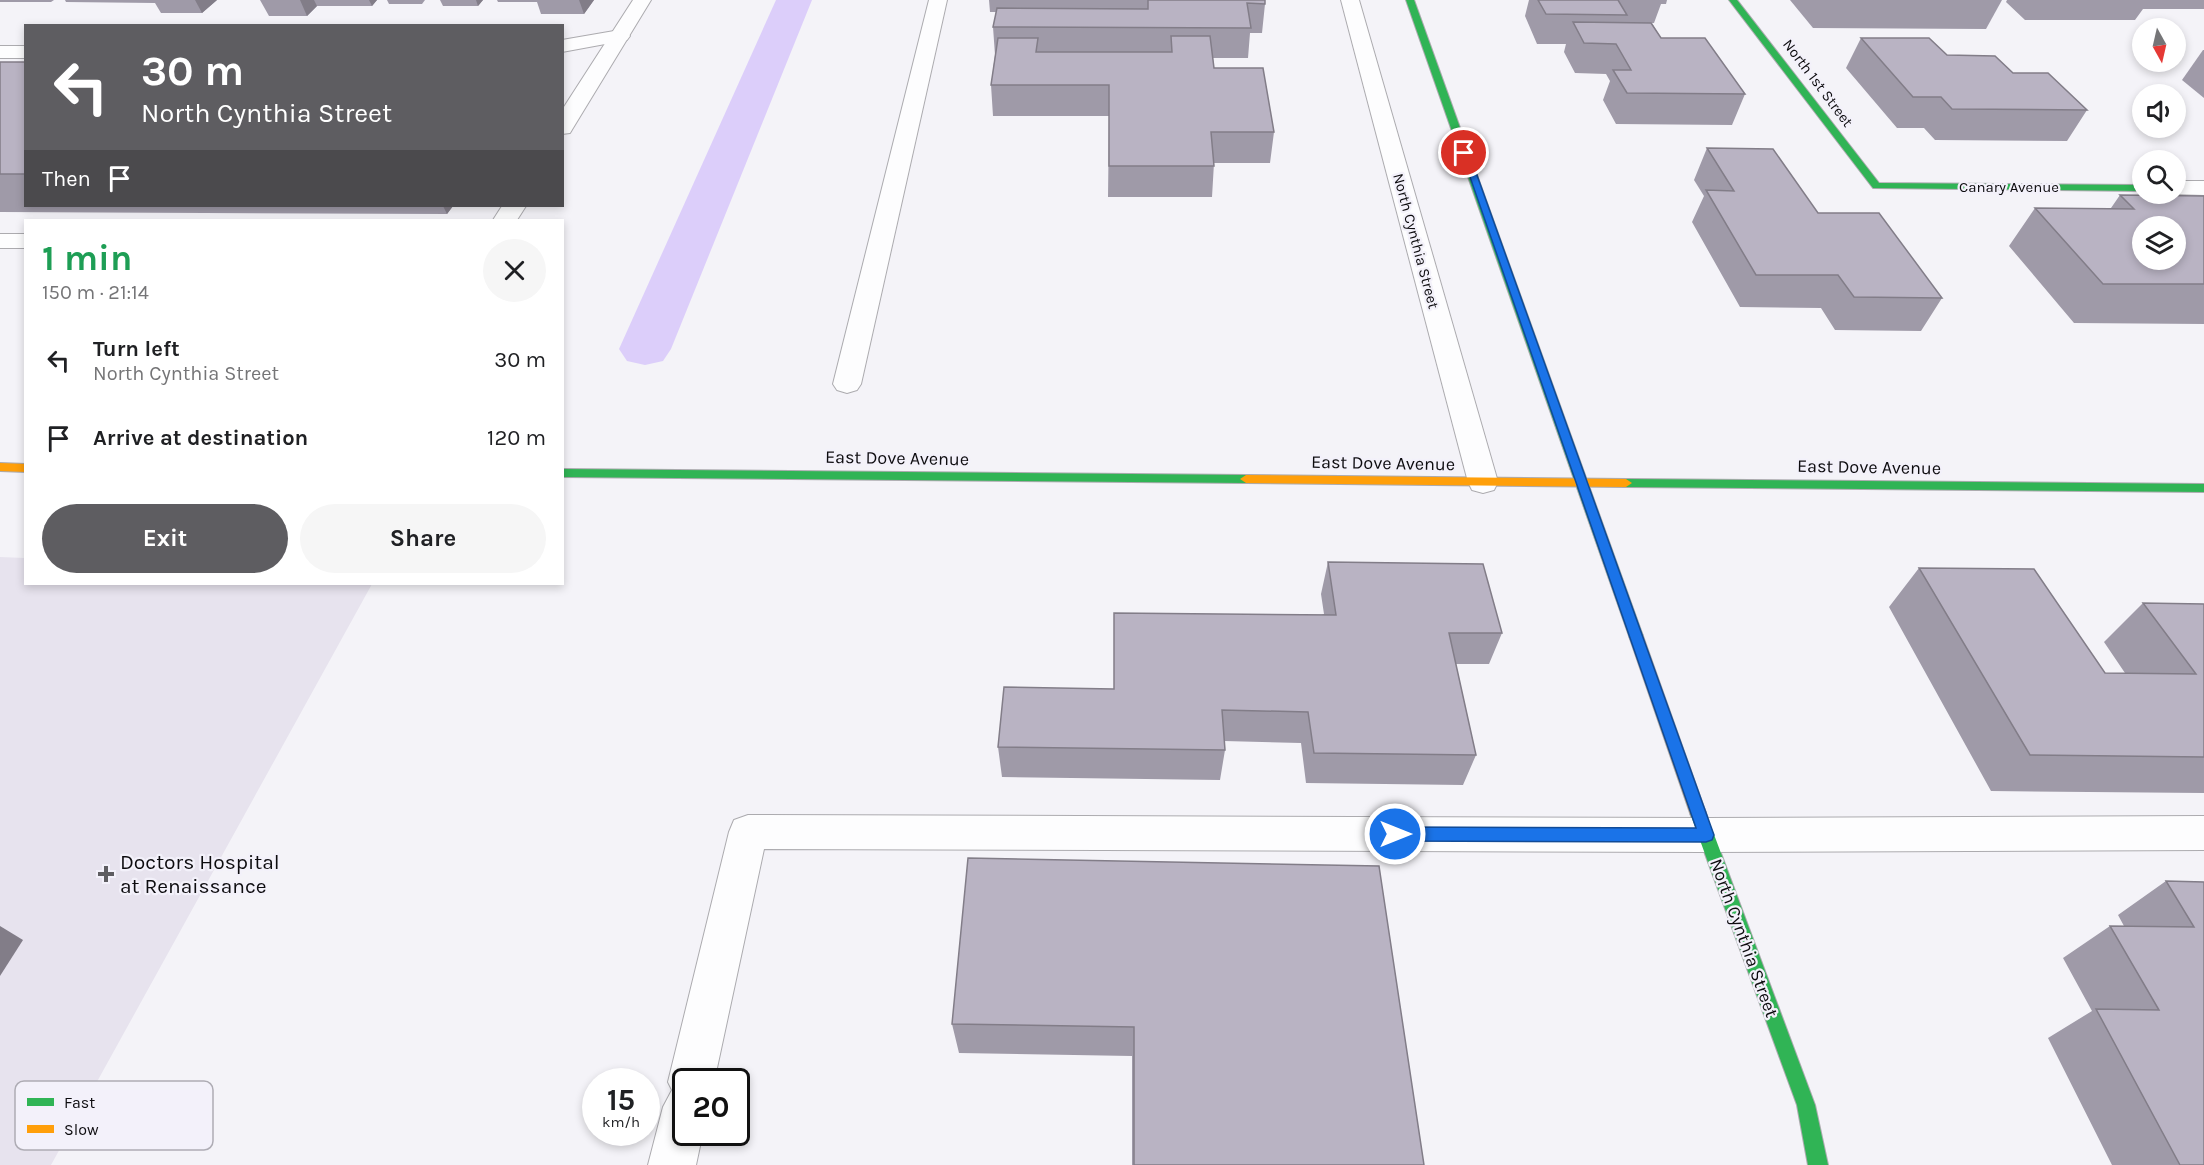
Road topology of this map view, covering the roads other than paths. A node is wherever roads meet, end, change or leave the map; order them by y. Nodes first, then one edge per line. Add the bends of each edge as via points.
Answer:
1 (642, 0) edge
2 (938, 0) edge
3 (1350, 0) edge
4 (1410, 0) edge
5 (1733, 0) edge
6 (620, 36) junction
7 (564, 46) edge
8 (0, 52) edge
9 (24, 52) edge
10 (564, 125) edge
11 (1876, 186) joint
12 (2132, 188) edge
13 (2186, 188) edge
14 (2204, 188) edge
15 (0, 241) edge
16 (24, 241) edge
17 (847, 384) dead end
18 (0, 467) edge
19 (24, 468) edge
20 (564, 473) edge
21 (1483, 482) junction
22 (1582, 482) junction
23 (2204, 488) edge
24 (2204, 833) edge
25 (1706, 835) junction
26 (694, 1068) edge
27 (677, 1146) edge
28 (672, 1165) edge
29 (1818, 1165) edge

1 - 6 street
2 - 17 street
3 - 21 street, North Cynthia Street
4 - 22 street, North Cynthia Street
5 - 11 street, North 1st Street
6 - 7 street
6 - 10 street
8 - 9 street
11 - 12 street, Canary Avenue
13 - 14 street
15 - 16 street
18 - 19 street
20 - 21 street, East Dove Avenue
21 - 22 street, East Dove Avenue
22 - 23 street, East Dove Avenue
22 - 25 street, North Cynthia Street
24 - 25 street
25 - 26 street via 748,832
25 - 29 street, North Cynthia Street via 1806,1105
27 - 28 street

